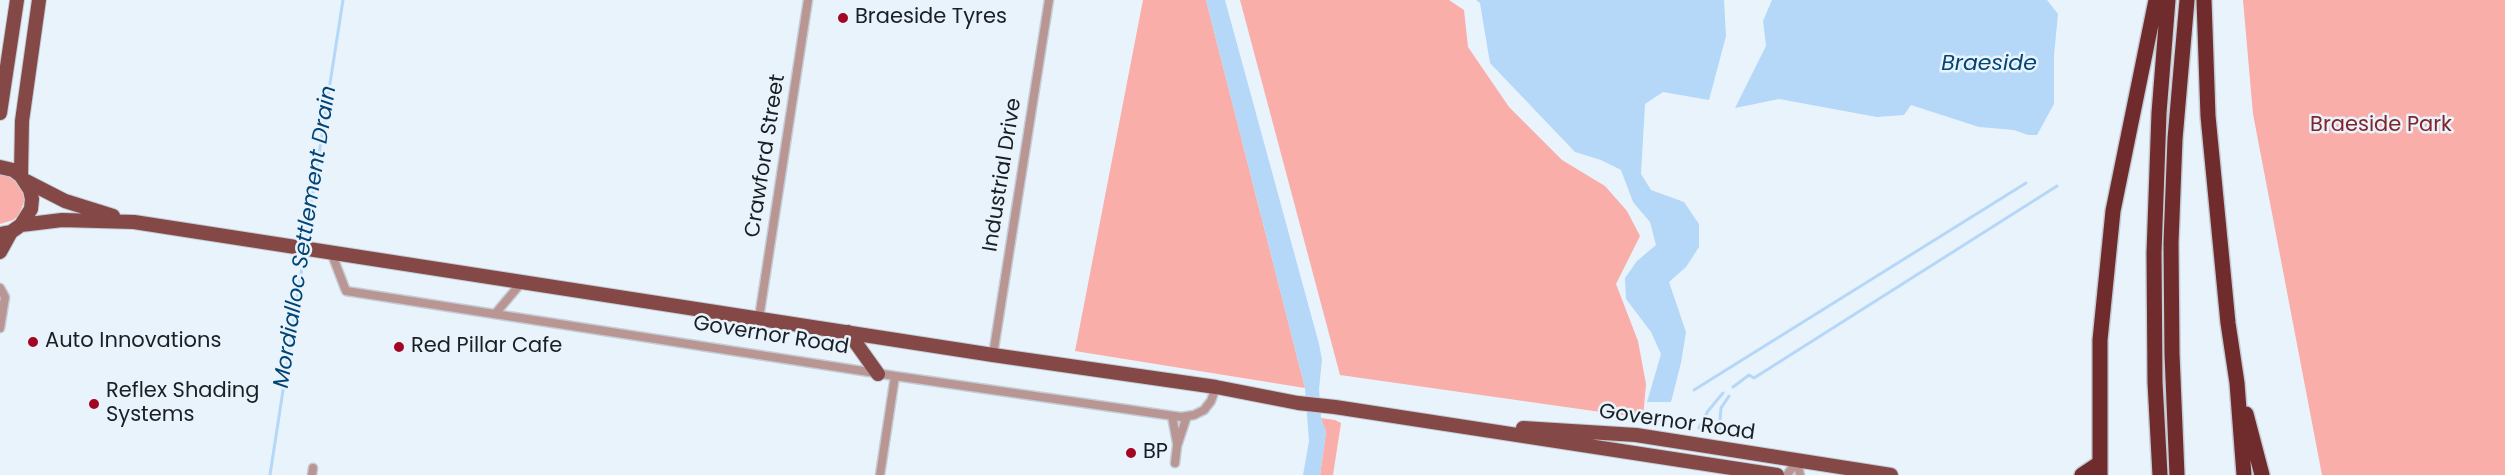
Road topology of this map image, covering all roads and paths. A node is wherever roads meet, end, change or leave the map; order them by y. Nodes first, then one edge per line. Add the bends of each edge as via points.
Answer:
1 (17, 0) edge
2 (39, 0) edge
3 (808, 0) edge
4 (1049, 0) edge
5 (2156, 0) edge
6 (2168, 0) edge
7 (2187, 0) edge
8 (2204, 0) edge
9 (0, 113) edge
10 (0, 167) edge
11 (23, 179) junction
12 (134, 222) junction
13 (11, 230) edge
14 (0, 252) edge
15 (331, 252) junction
16 (522, 282) junction
17 (0, 288) edge
18 (495, 314) junction
19 (759, 318) junction
20 (0, 328) edge
21 (848, 332) junction
22 (993, 355) junction
23 (878, 374) junction
24 (894, 376) junction
25 (2237, 383) junction
26 (1216, 387) junction
27 (1172, 416) junction
28 (1186, 416) junction
29 (1455, 425) junction
30 (1177, 446) junction
31 (1175, 463) dead end
32 (1799, 468) edge
33 (2100, 469) edge
34 (2160, 470) edge
35 (2176, 471) edge
36 (880, 475) edge
37 (1777, 475) edge
38 (1787, 475) edge
39 (1892, 475) edge
40 (2082, 475) edge
41 (2244, 475) edge
42 (2262, 475) edge

1 - 9 main road
2 - 11 main road via 22,121
3 - 19 street, Crawford Street
4 - 22 street, Industrial Drive
5 - 33 highway via 2113,211 2100,340
6 - 34 highway via 2155,182 2153,317
7 - 35 highway via 2171,243
8 - 25 highway via 2208,116
10 - 11 main road, Governor Road via 13,170
11 - 12 main road, Governor Road via 65,201
11 - 13 main road via 32,199 27,218
12 - 13 main road, Governor Road via 62,220
12 - 15 main road, Governor Road
13 - 14 main road
15 - 16 main road, Governor Road
15 - 18 street, Governor Road via 346,291
16 - 18 street
16 - 19 main road, Governor Road
17 - 20 street via 5,297
18 - 23 street, Governor Road
19 - 21 main road, Governor Road
21 - 22 main road, Governor Road
21 - 23 main road
22 - 26 main road, Governor Road
23 - 24 street, Governor Road
24 - 27 street, Governor Road
24 - 36 street
25 - 41 highway
25 - 42 highway
26 - 28 street via 1204,410
26 - 29 main road, Governor Road
27 - 28 street, Governor Road
27 - 30 street
28 - 30 street
29 - 32 main road, Governor Road via 1636,435
29 - 37 main road, Governor Road
30 - 31 street
32 - 38 street
32 - 39 main road, Governor Road
33 - 40 highway

